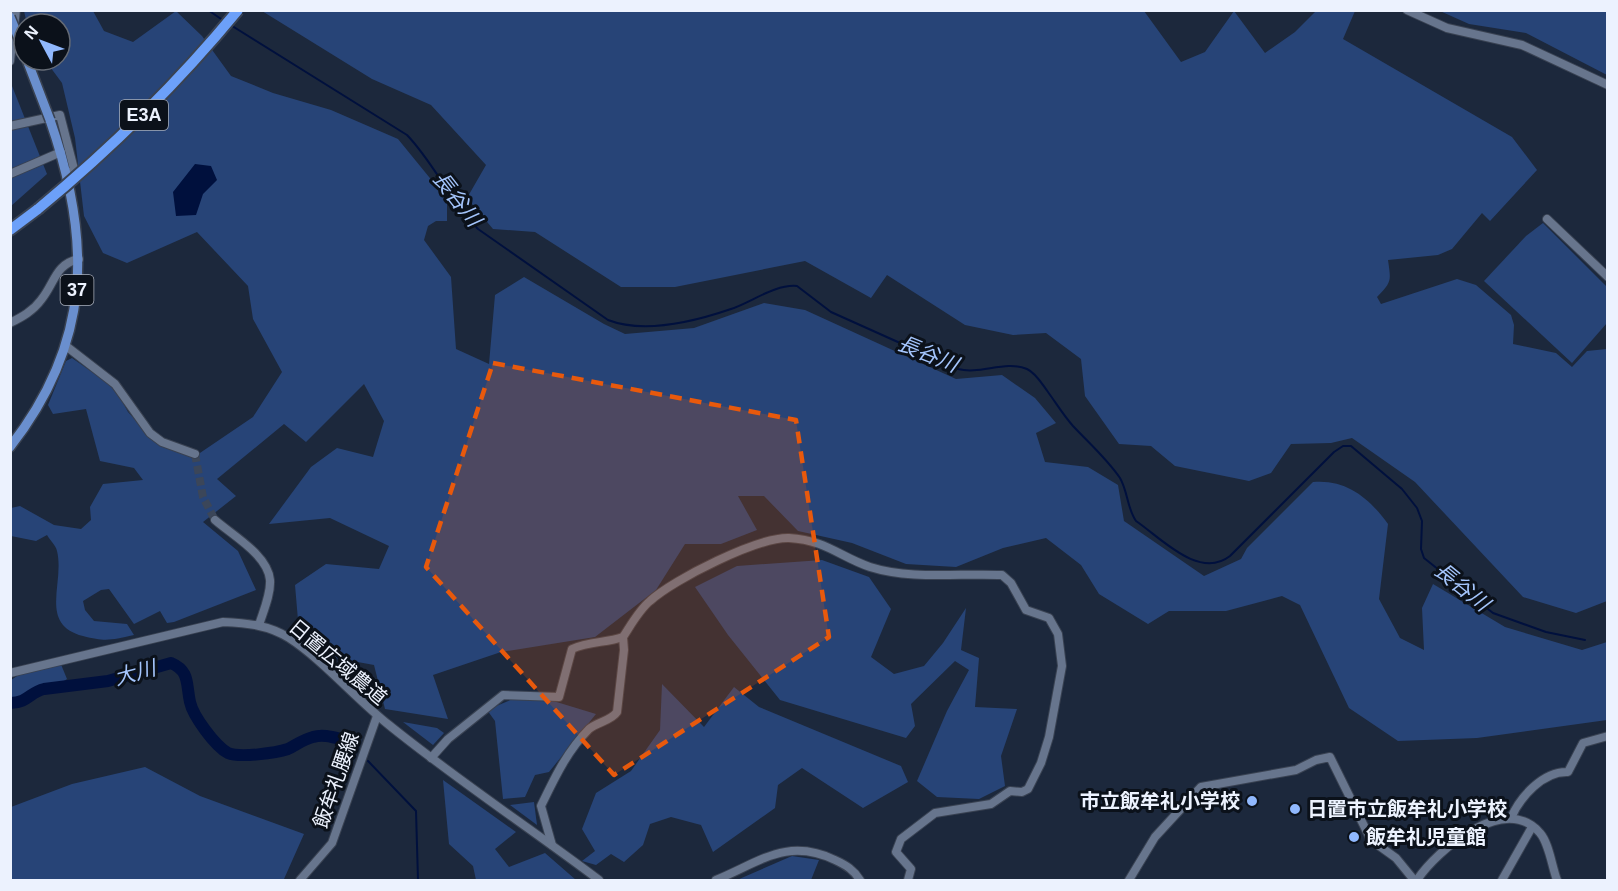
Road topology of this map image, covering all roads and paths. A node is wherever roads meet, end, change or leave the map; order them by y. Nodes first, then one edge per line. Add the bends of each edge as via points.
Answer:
1 (16, 10) edge
2 (238, 10) edge
3 (1407, 10) edge
4 (10, 61) edge
5 (32, 72) edge
6 (1608, 85) edge
7 (10, 126) edge
8 (61, 152) junction
9 (10, 174) edge
10 (68, 174) junction
11 (1547, 219) dead end
12 (10, 230) edge
13 (79, 259) junction
14 (1608, 277) edge
15 (10, 323) edge
16 (66, 346) junction
17 (10, 447) edge
18 (195, 454) dead end
19 (214, 520) tunnel mouth
20 (259, 625) junction
21 (623, 637) junction
22 (10, 673) edge
23 (377, 716) junction
24 (1608, 736) edge
25 (431, 758) junction
26 (1511, 818) junction
27 (1532, 827) junction
28 (552, 845) junction
29 (300, 880) edge
30 (599, 880) edge
31 (716, 880) edge
32 (860, 880) edge
33 (908, 880) edge
34 (1128, 880) edge
35 (1415, 880) edge
36 (1502, 880) edge
37 (1557, 880) edge

1 - 4 street
2 - 12 highway, E3A, bridge via 136,124
3 - 6 street via 1447,28 1522,45
5 - 8 main road, 37, bridge
7 - 10 street via 60,115 74,168
8 - 9 street
8 - 10 main road, 37
10 - 13 main road, 37
11 - 14 street
13 - 15 street via 59,268 32,311
13 - 16 main road, 37 via 77,296
16 - 17 main road, 37 via 40,405
16 - 18 street via 120,389 150,434
19 - 20 street via 256,554 267,570 269,588
20 - 22 street, 日置広域農道 via 223,622 196,627
20 - 23 street, 日置広域農道 via 297,644
21 - 25 street via 586,642 572,649 559,697 503,696 448,739
21 - 28 street via 617,712 596,723 577,742 541,806
21 - 33 street via 649,601 684,578 752,547 788,538 836,549 870,567 926,575 1002,575 1026,610 1049,618 1058,634 1062,666 1057,704 1041,763 1028,789 1010,791 991,804 934,813 901,839 896,852 911,869
23 - 25 street, 日置広域農道
23 - 29 street, 飯牟礼腰線 via 332,843
24 - 26 street via 1583,743 1568,772 1562,771 1521,797
25 - 28 street, 日置広域農道
26 - 27 street
26 - 35 street via 1493,821 1451,844
27 - 36 street
27 - 37 street via 1541,834
28 - 30 street, 日置広域農道
31 - 32 street via 778,852 799,849 843,864
34 - 35 street via 1155,837 1201,787 1296,770 1330,757 1371,840 1396,858

